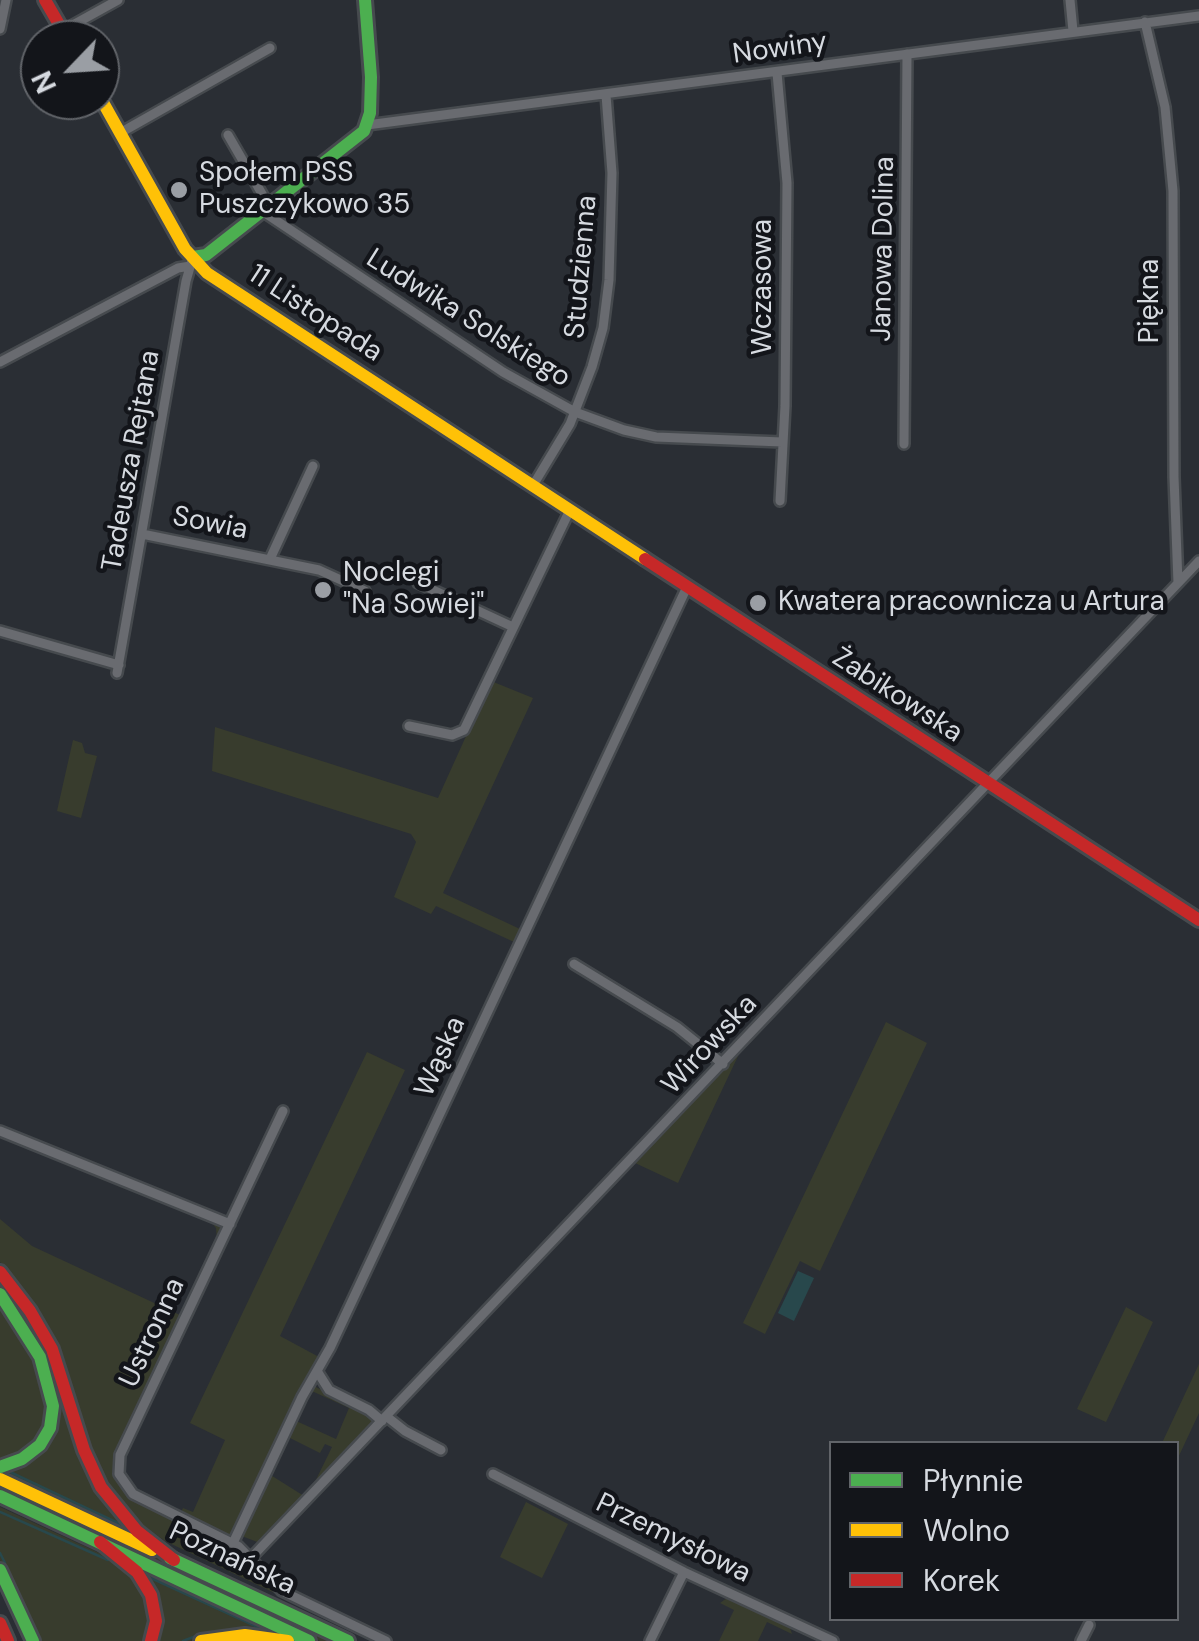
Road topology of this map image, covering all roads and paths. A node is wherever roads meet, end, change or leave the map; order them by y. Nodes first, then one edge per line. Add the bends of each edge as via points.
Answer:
1 (6, 0) edge
2 (118, 0) edge
3 (365, 0) edge
4 (1070, 0) edge
5 (1199, 16) edge
6 (88, 20) edge
7 (1145, 22) junction
8 (0, 29) edge
9 (1074, 31) junction
10 (270, 48) dead end
11 (908, 54) junction
12 (777, 73) junction
13 (606, 96) junction
14 (113, 120) edge
15 (367, 125) junction
16 (120, 133) junction
17 (228, 135) dead end
18 (265, 208) junction
19 (192, 262) junction
20 (0, 362) edge
21 (574, 412) junction
22 (782, 442) junction
23 (904, 444) dead end
24 (313, 466) dead end
25 (532, 487) junction
26 (780, 502) dead end
27 (569, 512) junction
28 (142, 534) junction
29 (270, 559) junction
30 (1199, 562) edge
31 (418, 582) dead end
32 (1178, 583) junction
33 (686, 589) junction
34 (365, 592) dead end
35 (513, 627) junction
36 (0, 630) edge
37 (409, 726) dead end
38 (989, 785) junction
39 (1199, 920) edge
40 (574, 964) dead end
41 (724, 1064) junction
42 (284, 1110) dead end
43 (0, 1131) edge
44 (230, 1224) junction
45 (0, 1272) edge
46 (0, 1294) edge
47 (318, 1371) junction
48 (384, 1418) junction
49 (441, 1450) dead end
50 (0, 1467) edge
51 (493, 1474) dead end
52 (0, 1479) edge
53 (0, 1496) edge
54 (94, 1540) junction
55 (233, 1542) junction
56 (251, 1558) junction
57 (174, 1560) junction
58 (0, 1570) edge
59 (684, 1572) junction
60 (0, 1623) edge
61 (1089, 1625) dead end
62 (8, 1641) edge
63 (34, 1641) edge
64 (150, 1641) edge
65 (201, 1641) edge
66 (288, 1641) edge
67 (309, 1641) edge
68 (348, 1641) edge
69 (386, 1641) edge
70 (650, 1641) edge
71 (833, 1641) edge
72 (1081, 1641) edge

1 - 8 street
2 - 6 street
3 - 15 main road
4 - 9 street
5 - 7 street, Nowiny
7 - 9 street, Nowiny
7 - 32 street, Piękna via 1165,107 1174,192
9 - 11 street, Nowiny
10 - 16 street
11 - 12 street, Nowiny
11 - 23 street, Janowa Dolina
12 - 13 street, Nowiny
12 - 22 street, Wczasowa via 787,183
13 - 15 street, Nowiny
13 - 21 street, Studzienna via 612,162 608,292 600,343
14 - 16 main road, 11 Listopada
15 - 18 main road
16 - 19 main road, 11 Listopada
17 - 18 street
18 - 19 main road
18 - 21 street, Ludwika Solskiego via 503,372
19 - 20 street
19 - 25 main road, 11 Listopada
19 - 28 street, Tadeusza Rejtana
21 - 22 street, Ludwika Solskiego via 656,437
21 - 25 street, Studzienna
22 - 26 street, Wczasowa
24 - 29 street, Sowia
25 - 27 main road, 11 Listopada
27 - 33 main road, Żabikowska
27 - 35 street
28 - 29 street, Sowia
28 - 36 street, Tadeusza Rejtana via 118,669
29 - 34 street, Sowia via 319,570
30 - 32 street, Wirowska
31 - 35 street
32 - 38 street, Wirowska
33 - 38 main road, Żabikowska
33 - 47 street, Wąska
35 - 37 street via 461,733
38 - 39 main road, Żabikowska
38 - 41 street, Wirowska
40 - 41 street
41 - 48 street, Wirowska
42 - 44 street, Ustronna
43 - 44 street
44 - 55 street, Ustronna via 118,1462 133,1494
45 - 57 main road via 52,1349 101,1487 145,1539
46 - 50 main road via 36,1348 54,1406 40,1445
47 - 48 street via 329,1390
47 - 55 street, Wąska
48 - 49 street
48 - 56 street, Wirowska
51 - 59 street, Przemysłowa
52 - 57 main road, Poznańska
53 - 54 main road, Poznańska
54 - 64 main road via 136,1572 152,1595 156,1621
54 - 67 main road, Poznańska
55 - 56 street
56 - 69 street via 282,1592
57 - 68 main road, Poznańska
58 - 63 main road
59 - 70 street
59 - 71 street, Przemysłowa
60 - 62 main road
61 - 72 street
65 - 66 main road via 234,1635

